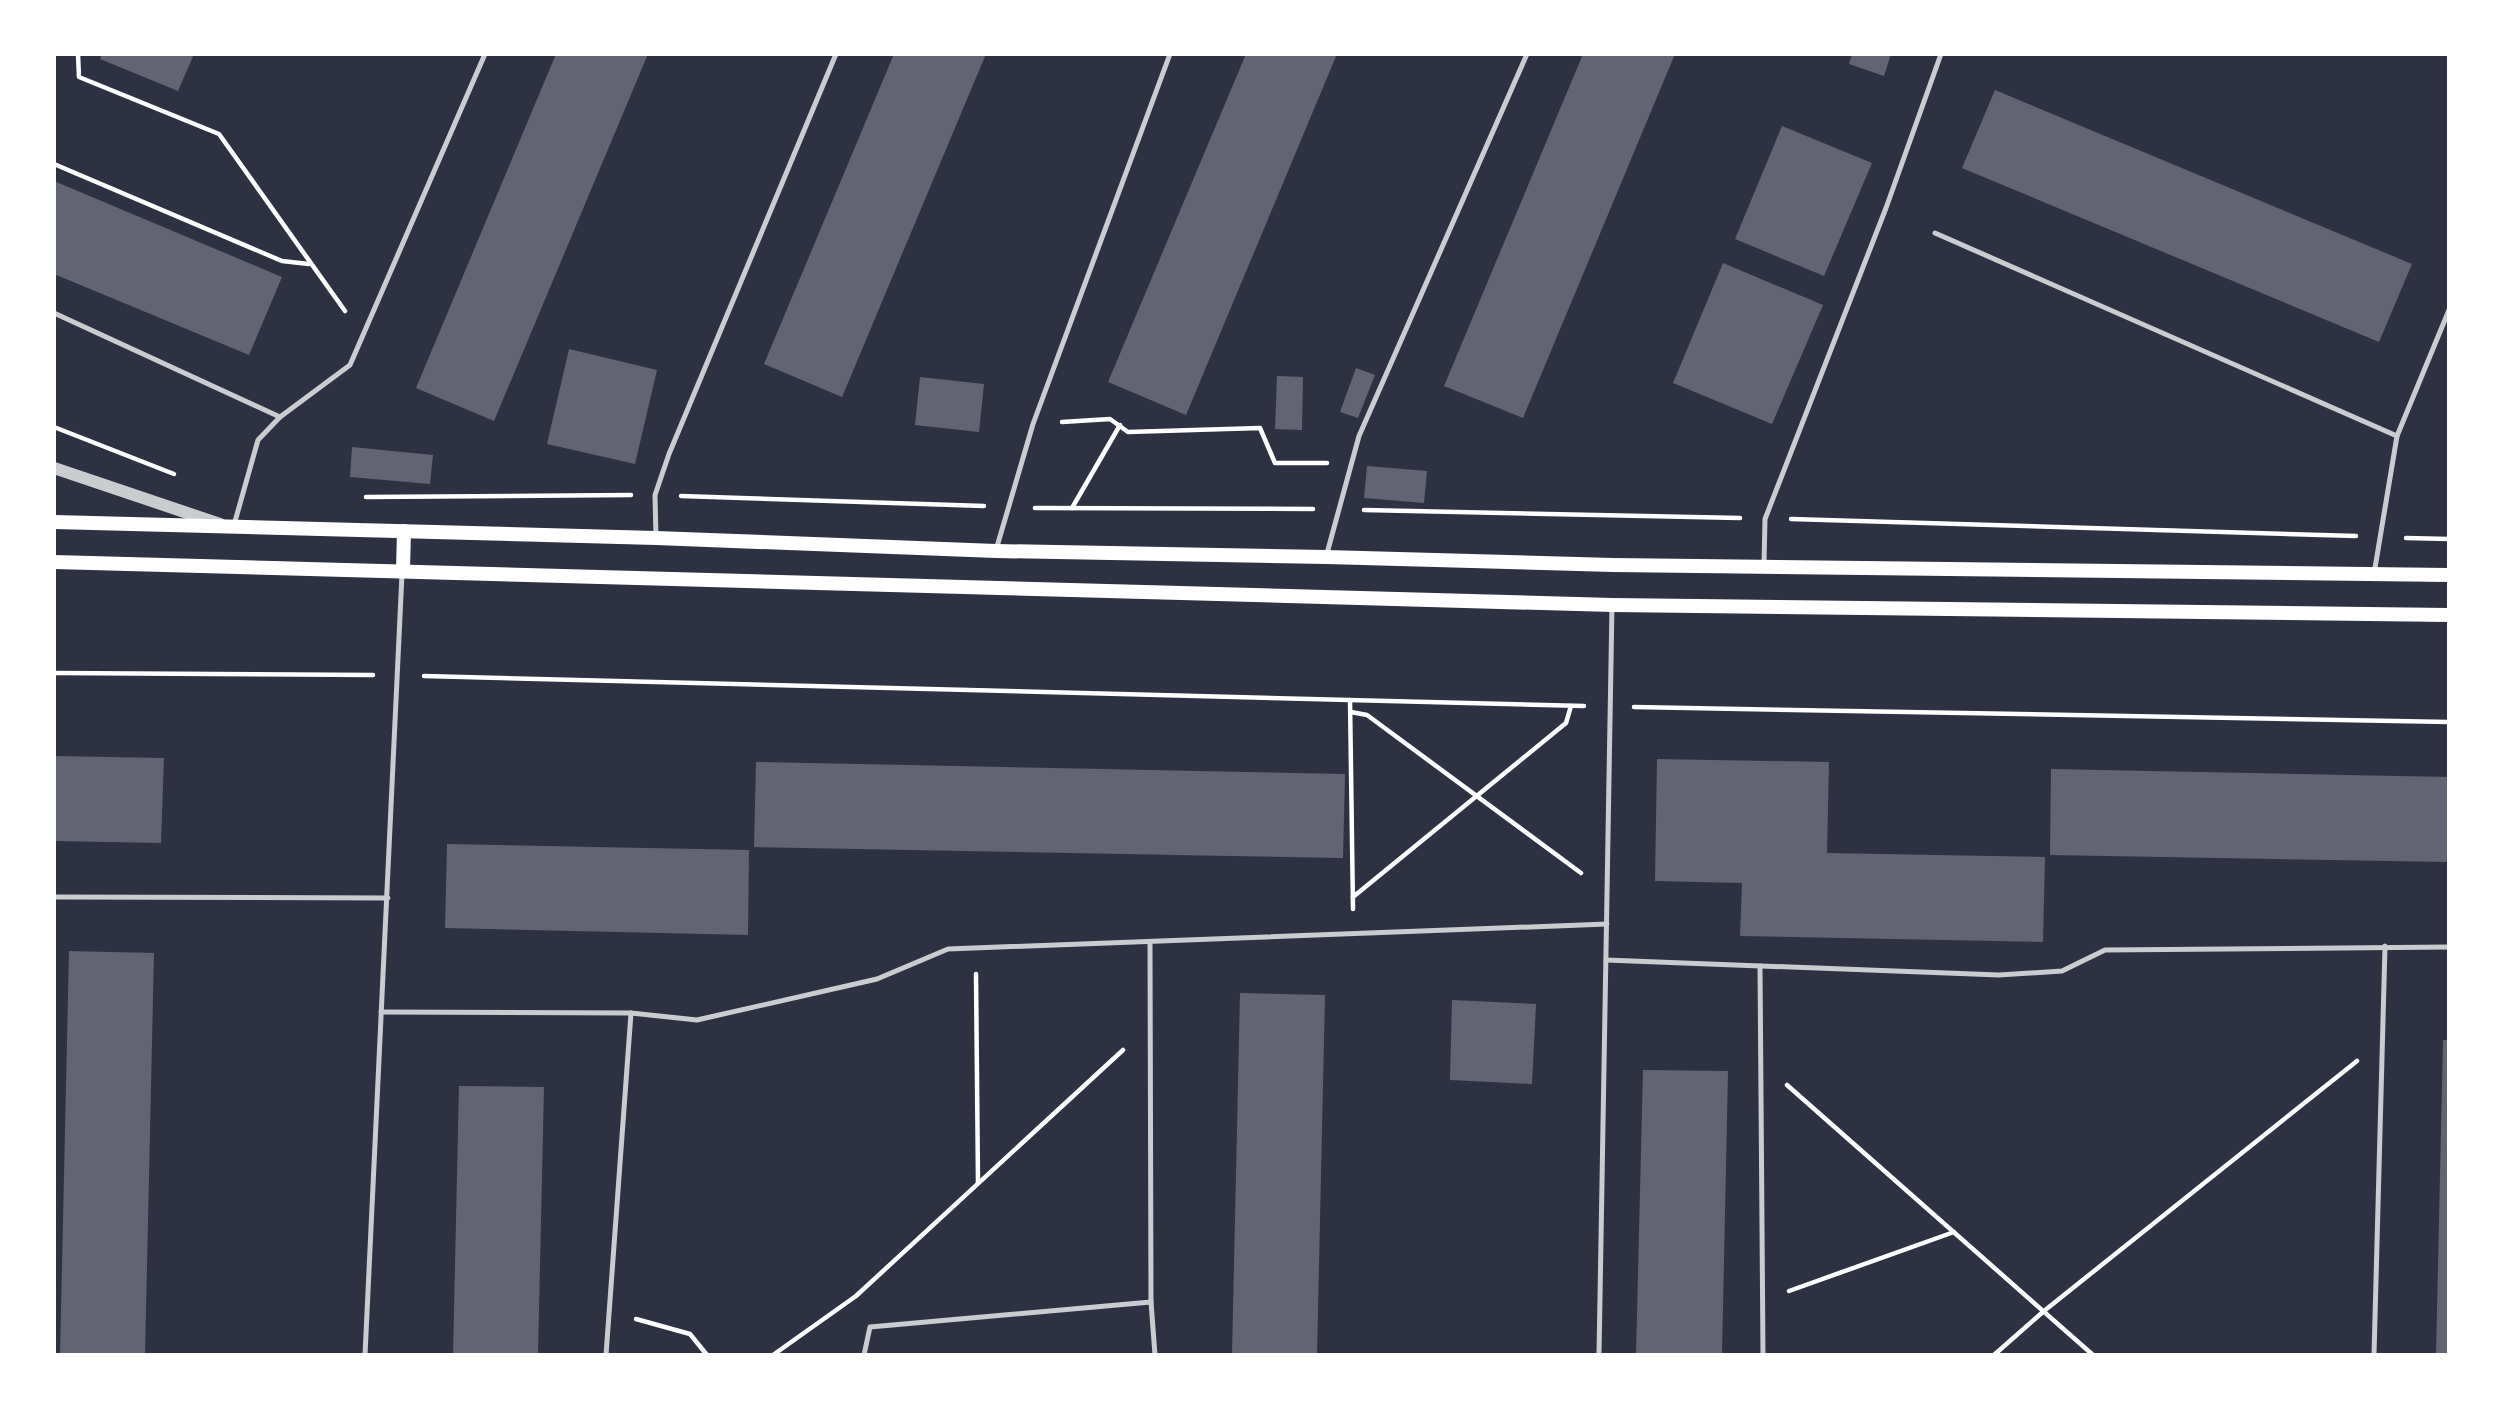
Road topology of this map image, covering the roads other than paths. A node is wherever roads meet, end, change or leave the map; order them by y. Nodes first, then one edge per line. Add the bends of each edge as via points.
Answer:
1 (485, 54) edge
2 (836, 54) edge
3 (1170, 54) edge
4 (1527, 54) edge
5 (1941, 54) edge
6 (1935, 233) dead end
7 (2449, 310) edge
8 (54, 313) edge
9 (280, 416) junction
10 (2398, 436) junction
11 (54, 468) edge
12 (54, 522) edge
13 (234, 528) junction
14 (404, 531) junction
15 (656, 538) junction
16 (996, 551) junction
17 (1326, 557) junction
18 (54, 562) edge
19 (1764, 568) junction
20 (403, 570) junction
21 (2374, 574) junction
22 (2449, 575) edge
23 (1612, 605) junction
24 (2449, 615) edge
25 (54, 897) edge
26 (388, 898) junction
27 (1607, 924) junction
28 (1150, 942) junction
29 (2385, 946) junction
30 (2449, 947) edge
31 (1606, 960) junction
32 (1760, 966) junction
33 (381, 1012) junction
34 (631, 1013) junction
35 (1151, 1303) junction
36 (365, 1355) edge
37 (606, 1355) edge
38 (864, 1355) edge
39 (1155, 1355) edge
40 (1599, 1355) edge
41 (1763, 1355) edge
42 (2374, 1355) edge

1 - 9 lane via 350,365
2 - 15 lane via 674,441 655,495
3 - 16 lane via 1033,424
4 - 17 lane via 1359,436
5 - 19 lane via 1765,519
6 - 10 lane
7 - 10 lane
8 - 9 lane
9 - 13 lane via 258,440
10 - 21 lane
11 - 13 street
12 - 13 main road
13 - 14 main road
14 - 15 main road
14 - 20 main road
15 - 16 main road
16 - 17 main road
17 - 19 main road
18 - 20 main road
19 - 21 main road
20 - 23 main road
20 - 26 lane
21 - 22 main road
23 - 24 main road
23 - 27 lane
25 - 26 lane
26 - 33 lane
27 - 28 lane
27 - 31 lane
28 - 34 lane via 948,949 877,979 697,1020
28 - 35 lane
29 - 30 lane
29 - 32 lane via 2105,950 2062,971 1999,975
29 - 42 lane
31 - 32 lane
31 - 40 lane
32 - 41 lane
33 - 34 lane
33 - 36 lane
34 - 37 lane
35 - 38 lane via 870,1327
35 - 39 lane

